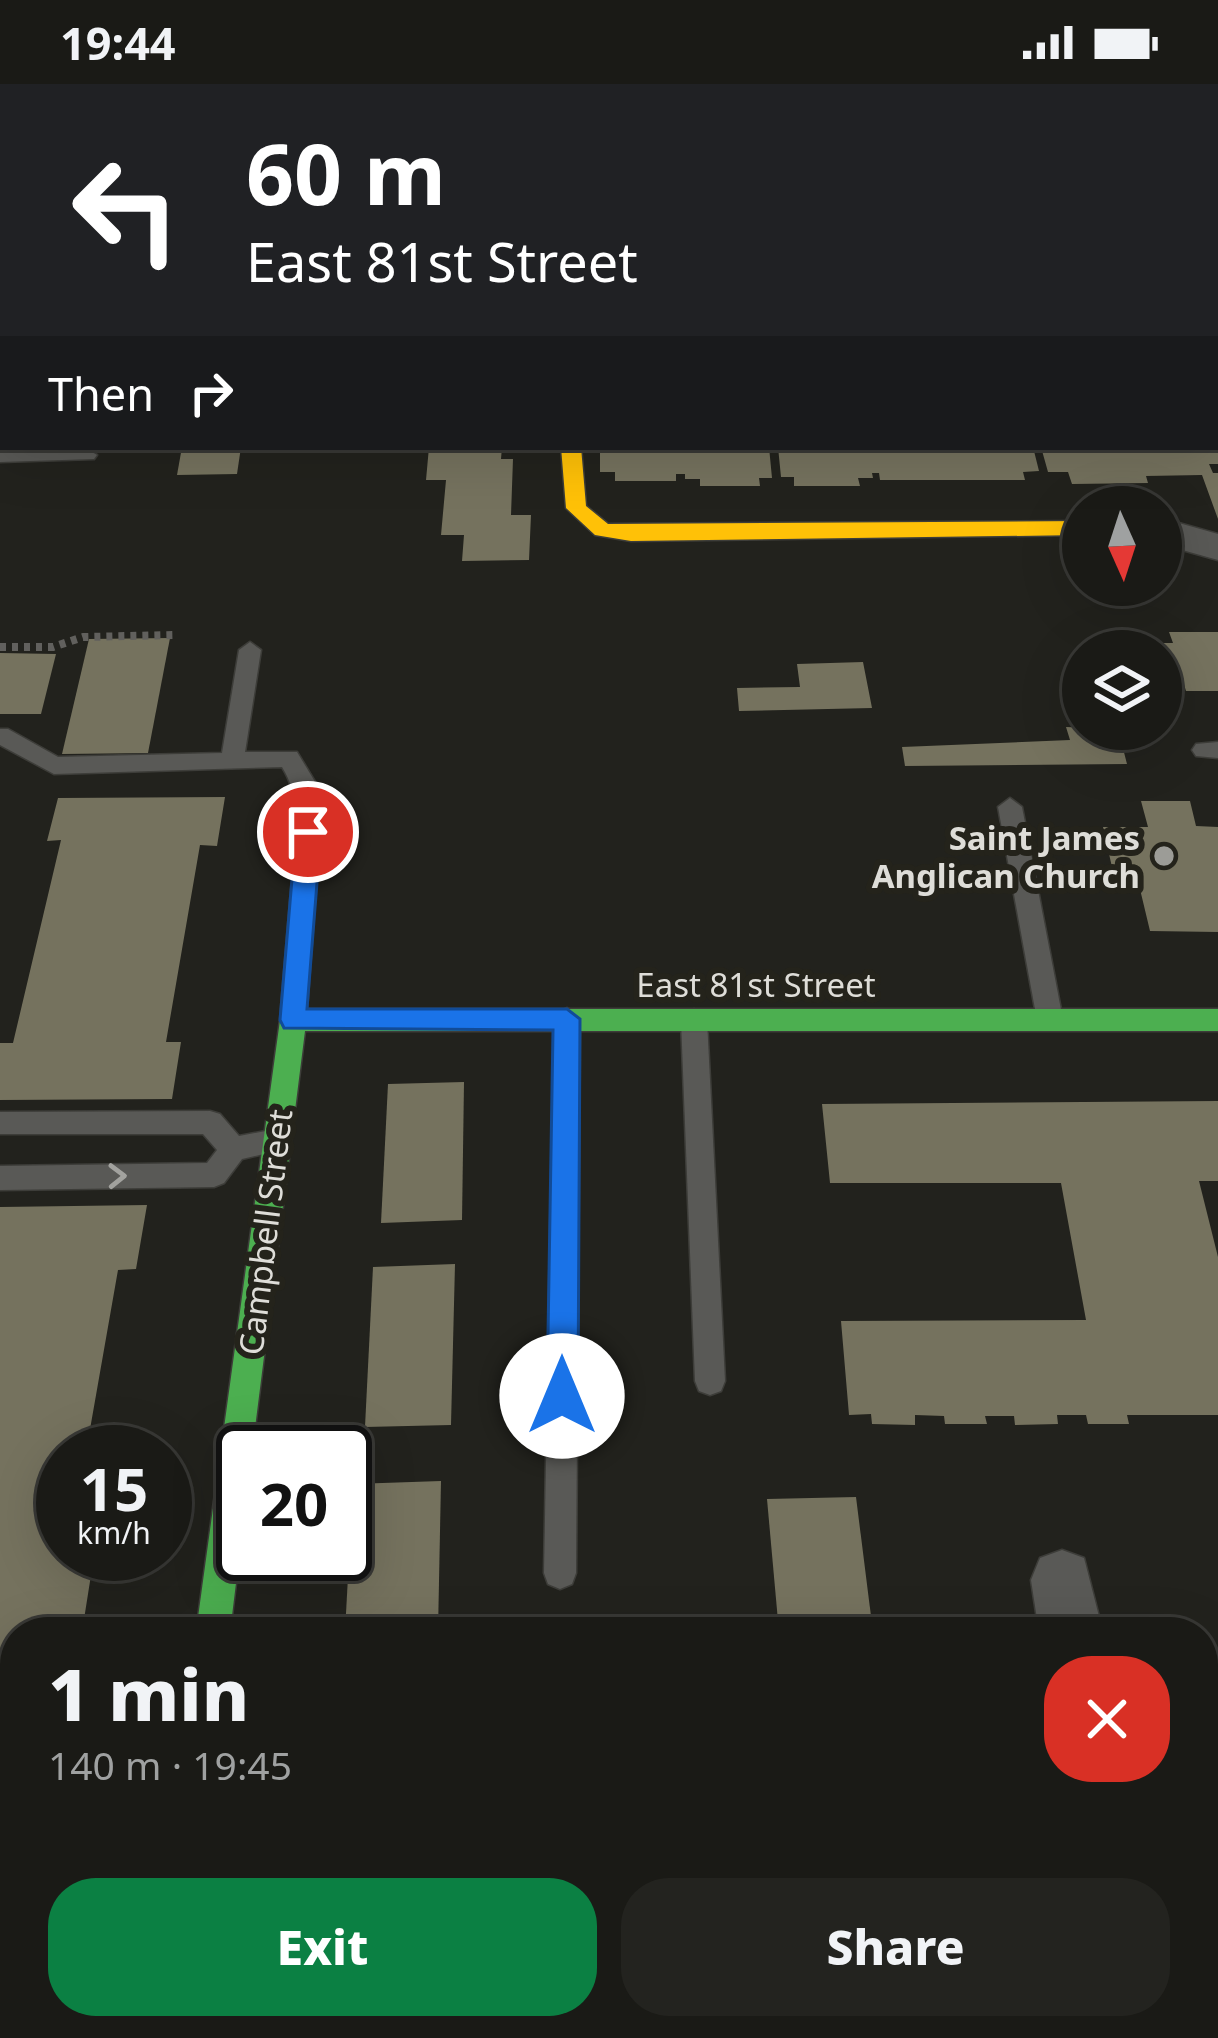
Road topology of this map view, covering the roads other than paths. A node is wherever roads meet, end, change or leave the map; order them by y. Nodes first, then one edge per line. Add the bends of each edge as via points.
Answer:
1 (571, 450) edge
2 (0, 455) edge
3 (87, 455) dead end
4 (1062, 528) edge
5 (1182, 537) edge
6 (1218, 548) edge
7 (250, 650) dead end
8 (0, 736) edge
9 (232, 761) junction
10 (1010, 807) dead end
11 (308, 832) joint
12 (567, 1019) junction
13 (293, 1020) junction
14 (694, 1020) junction
15 (1218, 1020) edge
16 (1050, 1021) junction
17 (0, 1123) edge
18 (276, 1141) junction
19 (232, 1149) junction
20 (0, 1178) edge
21 (710, 1382) dead end
22 (560, 1573) dead end
23 (215, 1617) edge

1 - 4 street via 576,508 602,530
2 - 3 lane
5 - 6 street
7 - 9 lane
8 - 9 lane via 53,766
9 - 11 lane via 289,758 308,790
10 - 16 lane
11 - 13 street, Campbell Street
12 - 13 street, East 81st Street
12 - 14 street, East 81st Street
12 - 22 lane
13 - 18 street, Campbell Street
14 - 16 street, East 81st Street
14 - 21 lane
15 - 16 street, East 81st Street
17 - 19 lane via 210,1122
18 - 19 lane
18 - 23 street, Campbell Street
20 -> 19 lane via 214,1175

